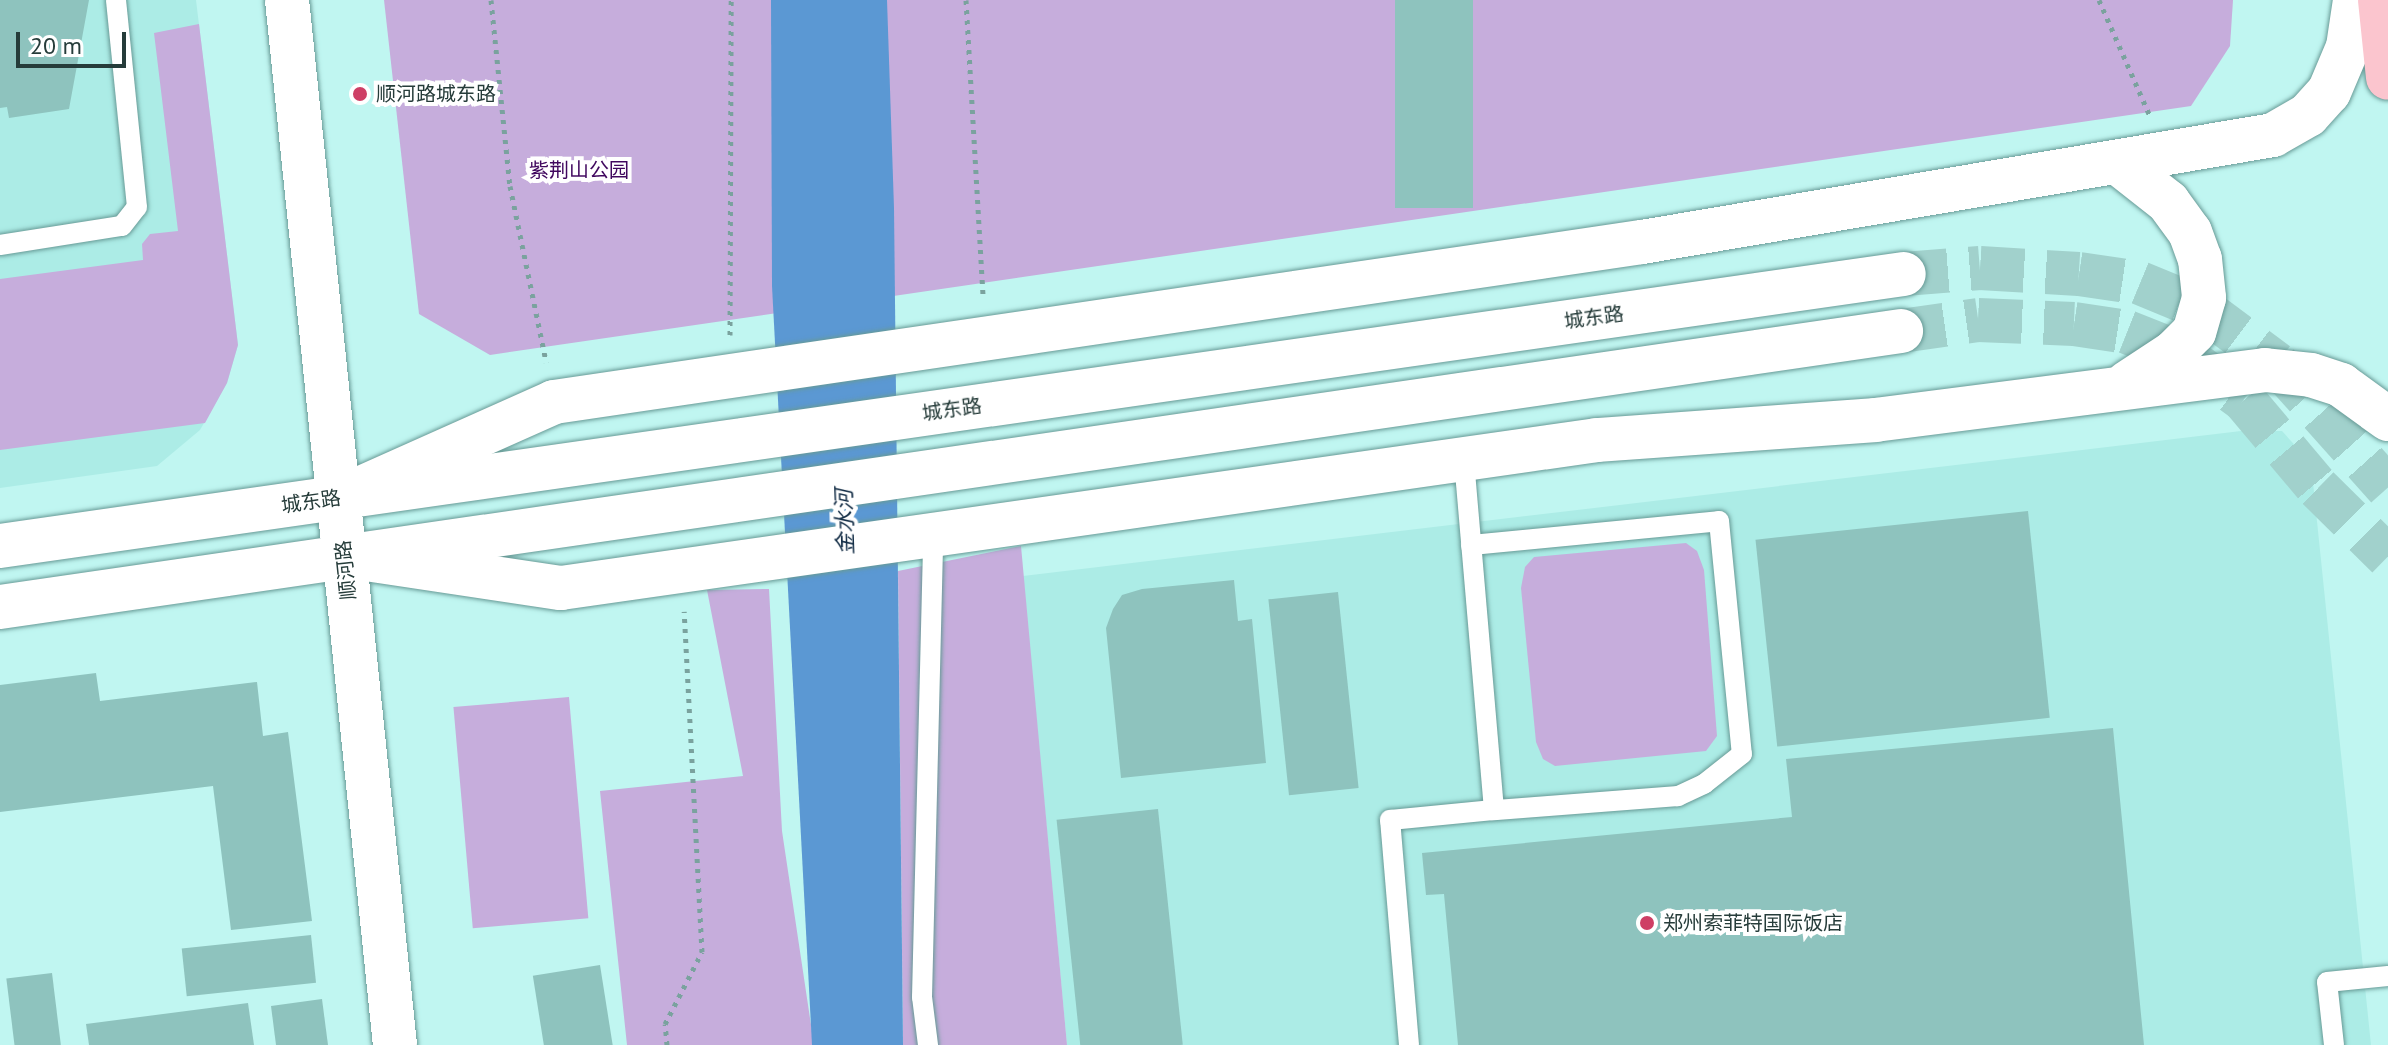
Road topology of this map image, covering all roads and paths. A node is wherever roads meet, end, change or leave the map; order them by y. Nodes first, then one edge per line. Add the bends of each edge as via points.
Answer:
1 (116, 0) edge
2 (287, 0) edge
3 (491, 0) edge
4 (731, 0) edge
5 (966, 0) edge
6 (2099, 0) edge
7 (2355, 0) edge
8 (2380, 0) edge
9 (2388, 78) edge
10 (2166, 154) junction
11 (2117, 162) junction
12 (0, 245) edge
13 (1904, 274) tunnel mouth
14 (1901, 331) tunnel mouth
15 (985, 339) junction
16 (730, 377) junction
17 (2116, 389) junction
18 (554, 402) junction
19 (2388, 419) edge
20 (1464, 458) junction
21 (339, 498) junction
22 (933, 534) junction
23 (1471, 545) junction
24 (0, 546) edge
25 (348, 558) junction
26 (682, 570) junction
27 (0, 607) edge
28 (1494, 810) junction
29 (2388, 976) edge
30 (395, 1045) edge
31 (667, 1045) edge
32 (928, 1045) edge
33 (1409, 1045) edge
34 (2334, 1045) edge

1 - 12 lane via 137,207 122,226
2 - 21 street, 顺河路
3 - 18 path via 510,186
4 - 16 path
5 - 15 path
6 - 10 path
7 - 10 street via 2348,47 2329,92 2308,115 2273,135
8 - 9 main road
10 - 11 street
11 - 15 street via 1642,242
11 - 17 street via 2168,202 2190,232 2200,259 2204,298 2194,332
13 - 21 street, 城东路
14 - 25 street
15 - 16 street
16 - 18 street
17 - 19 street via 2265,370 2311,375 2341,385
17 - 20 street via 1875,420 1597,440
18 - 21 street
20 - 22 street
20 - 23 lane
21 - 24 street, 城东路
21 - 25 street, 顺河路
22 - 26 street
22 - 32 lane via 922,997
23 - 28 lane
23 - 28 lane via 1719,521 1742,754 1704,784 1678,796
25 - 26 street via 561,588
25 - 27 street
25 - 30 street, 顺河路
26 - 31 path via 702,952 665,1024
28 - 33 lane via 1390,820
29 - 34 lane via 2327,982

